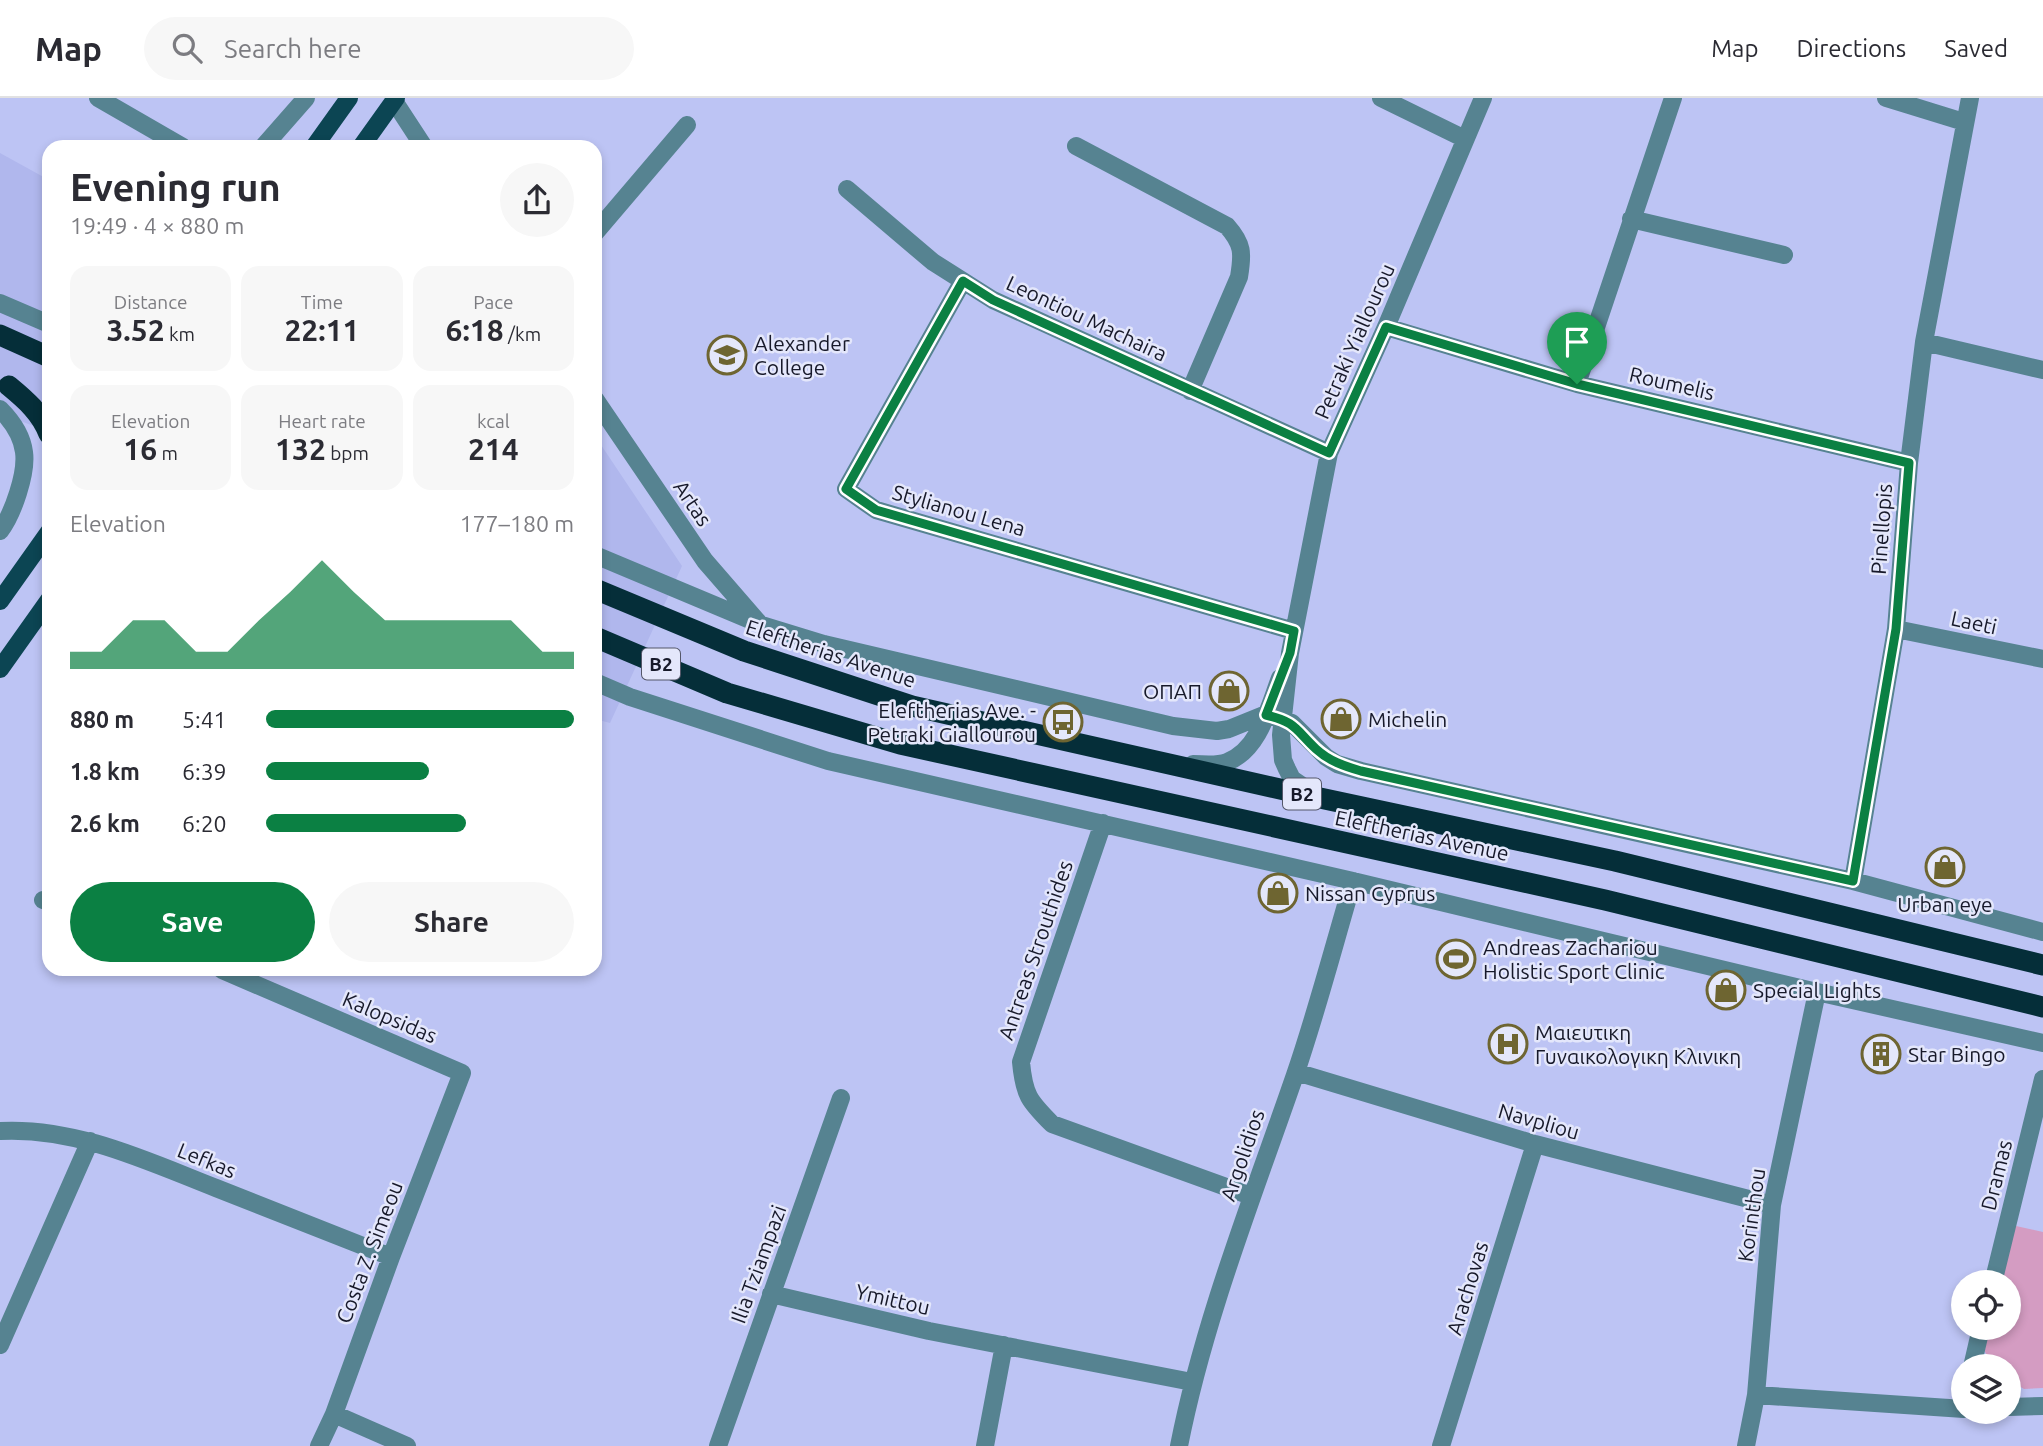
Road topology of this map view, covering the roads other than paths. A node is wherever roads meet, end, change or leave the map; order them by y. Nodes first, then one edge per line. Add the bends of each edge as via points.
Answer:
1 (98, 98) edge
2 (306, 98) edge
3 (349, 98) edge
4 (1381, 98) edge
5 (1483, 98) edge
6 (1672, 98) edge
7 (1886, 98) edge
8 (1970, 98) edge
9 (395, 100) edge
10 (1964, 122) junction
11 (687, 125) dead end
12 (1465, 139) junction
13 (171, 140) edge
14 (269, 140) edge
15 (319, 140) edge
16 (365, 140) edge
17 (420, 140) edge
18 (1076, 146) dead end
19 (846, 189) dead end
20 (1632, 219) junction
21 (602, 225) edge
22 (1784, 255) dead end
23 (963, 281) junction
24 (0, 303) edge
25 (42, 321) edge
26 (1386, 327) junction
27 (0, 335) edge
28 (1924, 342) junction
29 (42, 352) edge
30 (2043, 370) edge
31 (1577, 384) junction
32 (4, 385) edge
33 (1190, 391) junction
34 (42, 401) edge
35 (0, 409) edge
36 (602, 409) edge
37 (42, 419) edge
38 (1329, 453) junction
39 (1909, 463) junction
40 (0, 531) edge
41 (42, 542) edge
42 (602, 558) edge
43 (602, 592) edge
44 (0, 601) edge
45 (42, 610) edge
46 (762, 625) junction
47 (1896, 629) junction
48 (1294, 631) junction
49 (602, 640) edge
50 (2043, 659) edge
51 (0, 668) edge
52 (602, 685) edge
53 (1274, 717) junction
54 (1165, 764) junction
55 (1320, 798) junction
56 (1103, 823) junction
57 (1353, 881) junction
58 (1853, 881) junction
59 (2043, 932) edge
60 (2043, 965) edge
61 (236, 976) edge
62 (1817, 992) junction
63 (2043, 1007) edge
64 (2043, 1043) edge
65 (1296, 1072) junction
66 (462, 1073) joint
67 (2043, 1079) edge
68 (841, 1098) dead end
69 (0, 1131) edge
70 (90, 1141) junction
71 (1535, 1144) junction
72 (1251, 1196) junction
73 (1772, 1205) junction
74 (391, 1257) junction
75 (1996, 1270) edge
76 (771, 1294) junction
77 (0, 1345) edge
78 (1004, 1345) junction
79 (1192, 1382) junction
80 (1756, 1395) junction
81 (1951, 1405) edge
82 (2043, 1406) edge
83 (2021, 1407) edge
84 (334, 1414) junction
85 (318, 1446) edge
86 (407, 1446) edge
87 (718, 1446) edge
88 (985, 1446) edge
89 (1178, 1446) edge
90 (1441, 1446) edge
91 (1746, 1446) edge

1 - 13 street
2 - 14 street
3 - 15 main road
4 - 12 street
5 - 12 street, Petraki Yiallourou
6 - 20 street
7 - 10 street
8 - 10 street, Pinellopis
9 - 16 main road
9 - 17 street
10 - 28 street, Pinellopis
11 - 21 street
12 - 26 street, Petraki Yiallourou
18 - 33 street via 1227,226 1238,239 1242,256 1239,276
19 - 23 street, Leontiou Machaira via 933,262
20 - 22 street
20 - 31 street
23 - 33 street, Leontiou Machaira via 993,300
23 - 48 street, Stylianou Lena via 846,489 876,510
24 - 25 street
26 - 31 street, Roumelis
26 - 38 street, Petraki Yiallourou
27 - 29 highway
28 - 30 street
28 - 39 street, Pinellopis
31 - 39 street, Roumelis
32 - 34 highway
32 - 37 highway
33 - 38 street, Leontiou Machaira
35 - 40 street via 9,418 24,453 18,496
36 - 46 street, Artas via 705,561
38 - 48 street, Petraki Yiallourou
39 - 47 street, Pinellopis
41 - 44 main road
42 - 46 street
43 - 54 highway, Eleftherias Avenue / B2 via 744,652 912,705
45 - 51 main road
46 - 53 street via 824,644 1173,726 1217,731 1254,717
47 - 50 street, Laeti
47 - 58 street, Pinellopis
48 - 53 street, Petraki Yiallourou
49 - 63 highway, Eleftherias Avenue / B2 via 727,693 900,744 1605,900
52 - 56 street via 828,761
53 - 54 street, Petraki Yiallourou via 1244,752 1227,762
53 - 55 street, Petraki Yiallourou via 1292,779
53 - 58 street via 1300,730 1337,764 1361,771
54 - 55 highway, Eleftherias Avenue / B2
55 - 60 highway, Eleftherias Avenue / B2 via 1615,861
56 - 57 street
56 - 72 street, Antreas Strouthides via 1021,1062 1023,1086 1032,1104 1052,1124
57 - 62 street
57 - 65 street, Argolidios
58 - 59 street
61 - 66 street, Kalopsidas
62 - 64 street
62 - 73 street, Korinthou
65 - 71 street, Navpliou
65 - 72 street, Argolidios
66 - 74 street, Costa Z. Simeou
67 - 75 street, Dramas
68 - 76 street, Ilia Tziampazi
69 - 70 street, Lefkas via 48,1132
70 - 74 street, Lefkas
70 - 77 street
71 - 73 street, Navpliou
71 - 90 street, Arachovas
72 - 79 street, Argolidios
73 - 80 street, Korinthou
74 - 84 street, Costa Z. Simeou
76 - 78 street, Ymittou
76 - 87 street, Ilia Tziampazi
78 - 79 street, Ymittou
78 - 88 street
79 - 89 street, Argolidios
80 - 81 street
80 - 91 street, Korinthou
82 - 83 street
84 - 85 street, Costa Z. Simeou
84 - 86 street

